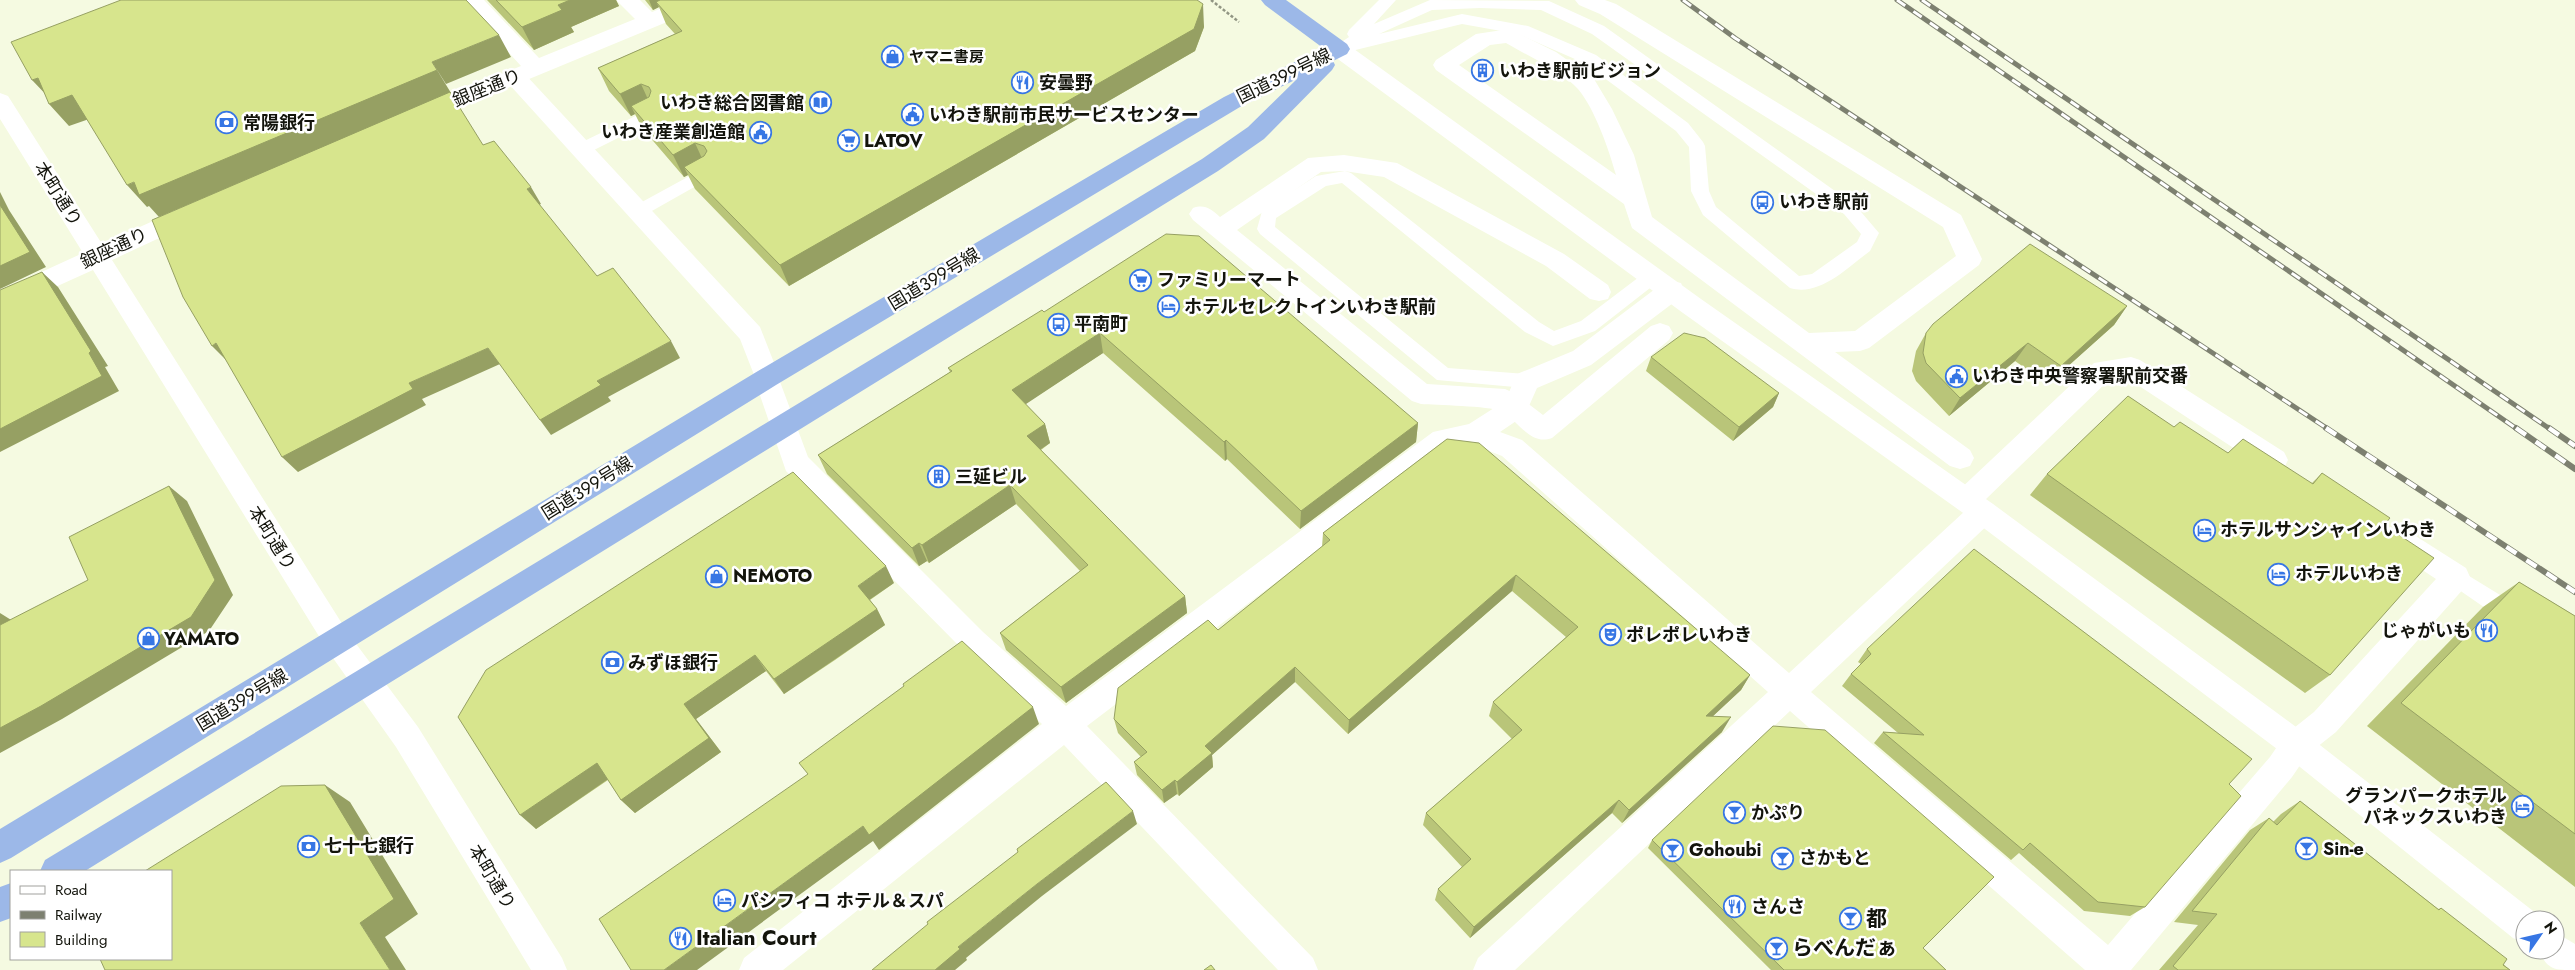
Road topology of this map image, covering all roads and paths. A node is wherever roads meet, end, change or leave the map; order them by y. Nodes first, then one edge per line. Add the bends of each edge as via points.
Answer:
1 (472, 0) edge
2 (627, 0) edge
3 (701, 0) edge
4 (1211, 0) edge
5 (1272, 0) edge
6 (1388, 0) edge
7 (1586, 0) edge
8 (650, 22) junction
9 (1239, 22) dead end
10 (1339, 49) junction
11 (525, 73) junction
12 (0, 101) edge
13 (652, 114) edge
14 (406, 122) edge
15 (580, 150) junction
16 (706, 173) edge
17 (1634, 200) junction
18 (207, 207) edge
19 (637, 212) junction
20 (97, 256) junction
21 (1663, 283) junction
22 (1598, 292) dead end
23 (0, 302) edge
24 (1660, 333) dead end
25 (1804, 343) junction
26 (767, 378) junction
27 (1526, 381) junction
28 (1516, 408) junction
29 (784, 426) junction
30 (1475, 434) junction
31 (1960, 458) dead end
32 (2298, 475) edge
33 (1975, 506) junction
34 (2381, 529) edge
35 (2456, 577) junction
36 (2535, 628) edge
37 (338, 642) junction
38 (366, 682) junction
39 (1789, 692) junction
40 (1065, 725) junction
41 (2296, 745) junction
42 (0, 847) edge
43 (58, 870) edge
44 (2515, 918) edge
45 (2565, 957) edge
46 (2575, 965) edge
47 (550, 970) edge
48 (756, 970) edge
49 (1302, 970) edge
50 (1490, 970) edge
51 (2110, 970) edge

1 - 11 street
2 - 8 street
3 - 8 street, 銀座通り
4 - 9 path
5 - 10 highway
6 - 10 lane
7 - 25 street via 1616,14 1952,221 1970,259 1860,341
8 - 11 street, 銀座通り
10 - 10 lane via 1393,20 1430,5 1544,5 1598,30 1850,210 1870,232 1864,246 1817,280 1796,283 1709,211 1700,191 1697,146 1682,127 1590,59 1522,30 1462,18
10 - 21 street
10 - 26 highway, 国道399号線 via 1232,102
10 - 29 highway, 国道399号線 via 1256,134
11 - 14 street, 銀座通り
11 - 15 street
12 - 20 street, 本町通り
13 - 15 lane
15 - 19 street
16 - 19 lane
17 - 17 street via 1516,115 1444,65 1484,39 1509,36 1548,57 1586,84 1602,108 1622,155
17 - 25 street via 1641,222
18 - 20 street, 銀座通り
19 - 26 street via 751,334
20 - 23 street, 銀座通り
20 - 37 street, 本町通り
21 - 27 street via 1582,358
21 - 27 lane via 1588,326 1552,339 1532,327 1345,177 1322,180 1268,215 1266,229 1444,375
21 - 33 street
22 - 28 street via 1555,260 1389,169 1344,163 1316,164 1210,222 1420,394 1505,400
24 - 28 street via 1544,430
25 - 31 street
26 - 29 street
26 - 37 highway, 国道399号線
27 - 28 street
28 - 30 street
29 - 38 highway, 国道399号線
29 - 40 street via 796,463 973,641
30 - 39 street via 1512,448
30 - 40 street via 1443,440
32 - 33 street via 2131,367 2104,370
33 - 39 street
33 - 41 street
34 - 35 street
35 - 36 lane
35 - 41 street via 2325,722
37 - 38 street, 本町通り
37 - 42 highway, 国道399号線
38 - 43 highway, 国道399号線
38 - 47 street, 本町通り via 407,737
39 - 50 street
39 - 51 street
40 - 48 street
40 - 49 street
41 - 44 street
41 - 51 street
45 - 46 street

